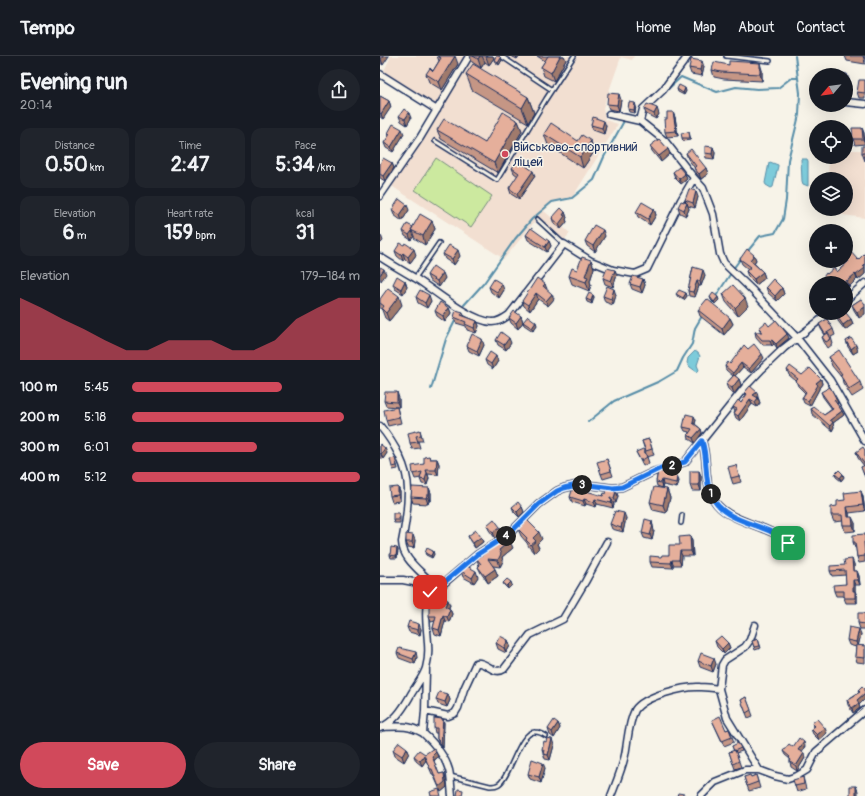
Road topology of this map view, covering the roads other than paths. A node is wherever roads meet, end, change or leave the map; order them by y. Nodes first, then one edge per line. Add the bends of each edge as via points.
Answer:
1 (469, 56) edge
2 (501, 56) edge
3 (574, 56) edge
4 (688, 56) edge
5 (726, 56) edge
6 (770, 61) dead end
7 (380, 74) edge
8 (552, 90) junction
9 (853, 103) edge
10 (865, 104) edge
11 (436, 110) junction
12 (610, 114) dead end
13 (640, 121) junction
14 (435, 141) dead end
15 (694, 178) junction
16 (380, 196) edge
17 (537, 219) dead end
18 (439, 243) dead end
19 (564, 244) junction
20 (380, 257) edge
21 (414, 278) junction
22 (865, 283) edge
23 (853, 294) edge
24 (820, 320) edge
25 (797, 338) junction
26 (380, 426) edge
27 (702, 441) junction
28 (865, 441) edge
29 (682, 515) dead end
30 (681, 523) dead end
31 (606, 542) dead end
32 (788, 543) dead end
33 (380, 580) edge
34 (434, 586) junction
35 (754, 625) dead end
36 (426, 668) junction
37 (719, 689) junction
38 (865, 710) edge
39 (425, 711) junction
40 (382, 727) edge
41 (424, 733) junction
42 (546, 736) dead end
43 (759, 770) junction
44 (450, 776) junction
45 (452, 796) edge
46 (611, 796) edge
47 (701, 796) edge

1 - 11 street
2 - 8 lane
3 - 8 lane
4 - 13 street via 663,90 644,109
5 - 6 lane
7 - 11 street
8 - 14 lane via 498,180
9 - 10 street
11 - 16 street
12 - 13 street
13 - 15 street via 665,141
15 - 19 street via 647,269 635,274 613,270 591,261
15 - 25 street via 703,188 724,263
17 - 19 lane
18 - 21 lane
19 - 21 street via 509,315 498,322 481,319 460,309
20 - 21 street
22 - 23 street
24 - 25 street
25 - 27 street via 780,351 745,387
25 - 28 street via 830,380
26 - 34 street via 406,472 408,490 402,550
27 - 32 street via 710,491 719,508 777,534
27 - 34 street via 685,462 661,468 622,487 581,484 557,491 539,504 509,534 478,554 443,584
29 - 30 lane
31 - 39 street via 563,620 530,635 501,671 476,663 458,708 452,715
33 - 34 street via 403,580
34 - 36 street via 426,605
35 - 37 street via 745,647 725,660 722,665
36 - 39 street
36 - 40 street via 402,709
37 - 43 street via 727,718
37 - 46 street via 699,686 676,690 654,696 639,705 629,729 625,756
38 - 43 street via 816,752 807,770 797,776 788,779
39 - 41 street
40 - 41 street via 407,726
41 - 44 street via 447,765
42 - 44 lane via 535,732 528,734 502,781 496,786
43 - 47 street via 746,770 715,782
44 - 45 street

